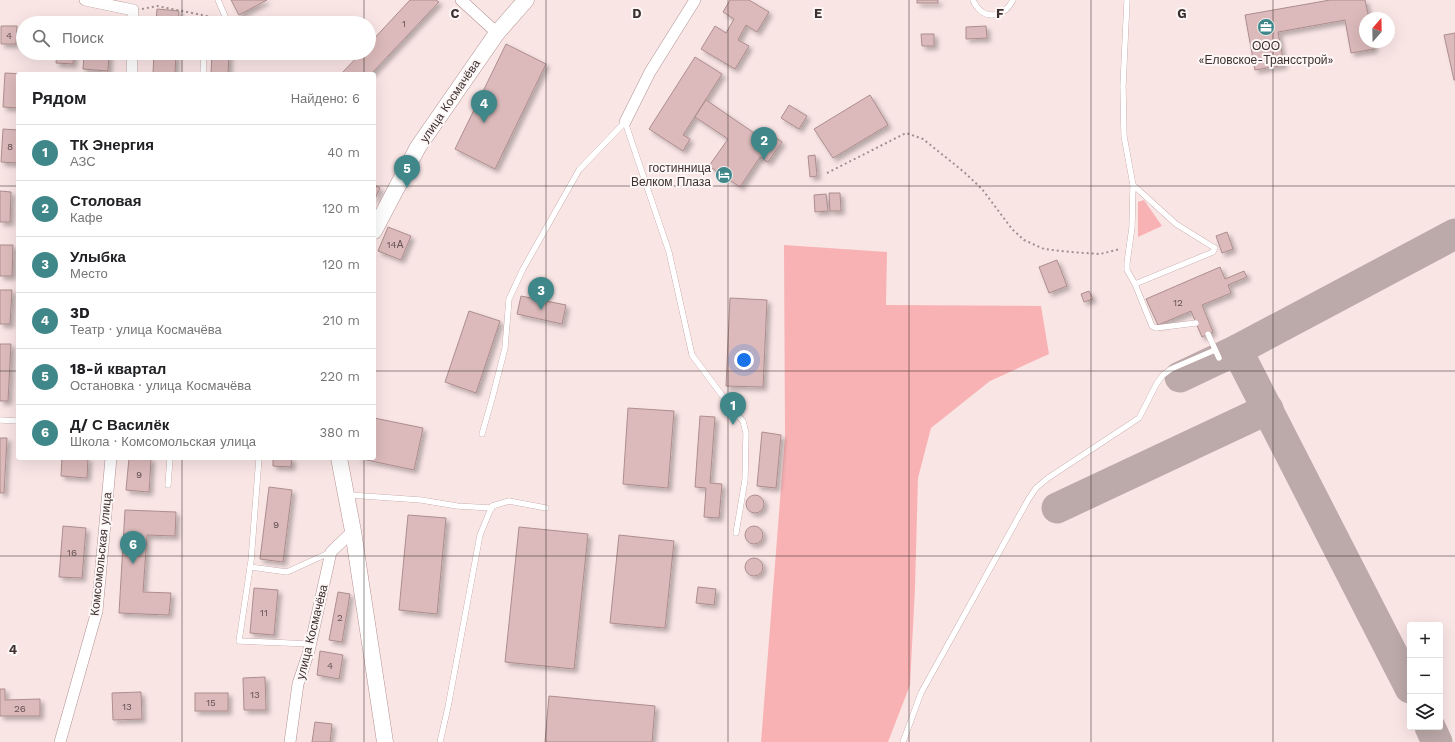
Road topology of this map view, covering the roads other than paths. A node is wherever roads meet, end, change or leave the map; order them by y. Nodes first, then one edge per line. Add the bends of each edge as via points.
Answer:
1 (85, 0) edge
2 (218, 0) edge
3 (461, 0) edge
4 (526, 0) edge
5 (695, 0) edge
6 (973, 0) edge
7 (1012, 0) edge
8 (1127, 0) edge
9 (134, 16) edge
10 (225, 16) edge
11 (497, 33) junction
12 (132, 60) edge
13 (203, 60) edge
14 (132, 72) edge
15 (202, 72) edge
16 (625, 122) junction
17 (1134, 185) junction
18 (376, 227) edge
19 (1135, 284) junction
20 (1196, 323) dead end
21 (1208, 334) dead end
22 (1215, 350) junction
23 (1219, 358) dead end
24 (0, 420) edge
25 (16, 421) edge
26 (482, 434) dead end
27 (111, 460) edge
28 (170, 460) edge
29 (259, 460) edge
30 (340, 460) edge
31 (168, 485) dead end
32 (346, 495) junction
33 (492, 508) junction
34 (546, 508) dead end
35 (353, 531) junction
36 (736, 533) dead end
37 (331, 552) junction
38 (250, 567) junction
39 (310, 644) junction
40 (60, 742) edge
41 (290, 742) edge
42 (385, 742) edge
43 (440, 742) edge
44 (903, 742) edge

1 - 9 street via 134,10
2 - 10 lane
3 - 11 street
4 - 11 main road, улица Космачёва
5 - 16 street via 650,72
6 - 7 lane via 976,8 985,15 996,15
8 - 17 lane via 1124,136
11 - 18 main road, улица Космачёва via 418,147
12 - 14 street
13 - 15 lane
16 - 26 lane via 579,170 523,269 509,299 505,348
16 - 36 lane via 669,252 692,355 743,420 746,432 745,480
17 - 19 lane via 1132,227 1126,263
17 - 19 lane via 1176,224 1214,248 1213,252
19 - 20 lane via 1154,328
21 - 22 lane
22 - 23 lane
22 - 44 lane via 1163,375 1139,418 1036,488 922,693
24 - 25 lane
27 - 40 street, Комсомольская улица via 97,611
28 - 31 lane
29 - 38 lane
30 - 32 main road
32 - 33 lane
32 - 35 main road
33 - 34 lane via 509,501
33 - 43 lane via 480,535
35 - 37 street
35 - 42 main road
37 - 38 lane via 287,572
37 - 39 street, улица Космачёва
38 - 39 lane via 239,641
39 - 41 street, улица Космачёва via 298,684

